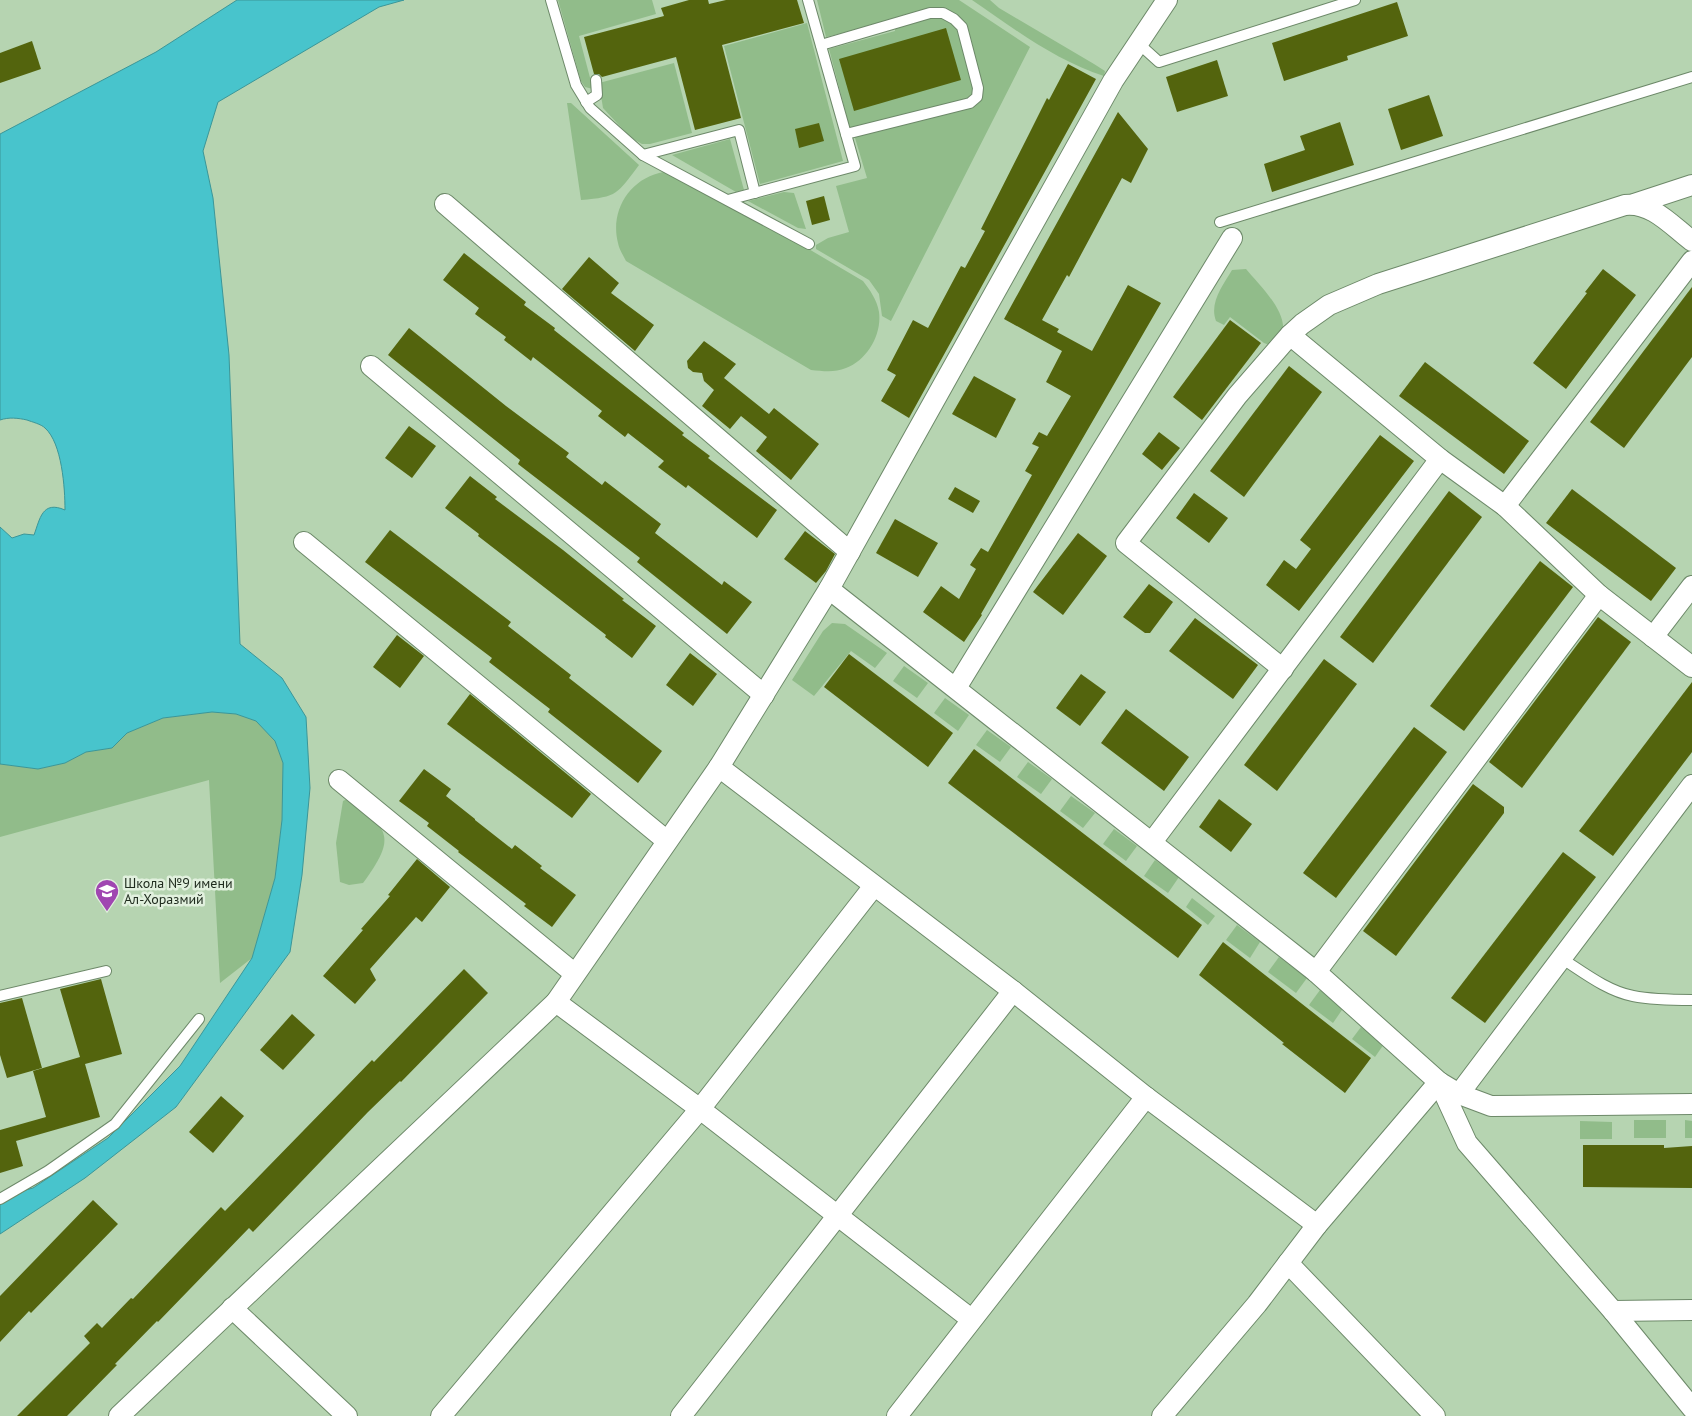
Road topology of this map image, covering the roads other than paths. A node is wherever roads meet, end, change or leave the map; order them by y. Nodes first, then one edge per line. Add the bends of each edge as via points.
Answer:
1 (551, 0) edge
2 (808, 0) edge
3 (1166, 0) edge
4 (1355, 0) edge
5 (1138, 42) junction
6 (821, 45) junction
7 (1692, 78) edge
8 (596, 80) dead end
9 (586, 102) junction
10 (846, 134) junction
11 (643, 155) junction
12 (1692, 185) edge
13 (754, 193) junction
14 (728, 200) junction
15 (445, 204) dead end
16 (1634, 204) junction
17 (1220, 222) dead end
18 (1232, 238) dead end
19 (1692, 241) edge
20 (809, 244) dead end
21 (1692, 261) edge
22 (1290, 335) junction
23 (371, 366) dead end
24 (1440, 459) junction
25 (1505, 506) junction
26 (304, 542) dead end
27 (850, 552) junction
28 (1692, 586) edge
29 (829, 589) junction
30 (1599, 595) junction
31 (1653, 637) junction
32 (1692, 667) edge
33 (1283, 669) junction
34 (956, 688) junction
35 (764, 695) junction
36 (719, 767) junction
37 (339, 780) dead end
38 (1692, 785) edge
39 (667, 841) junction
40 (1152, 842) junction
41 (874, 886) junction
42 (1561, 958) junction
43 (106, 971) dead end
44 (1316, 972) junction
45 (575, 974) junction
46 (1013, 991) junction
47 (0, 996) edge
48 (1692, 1000) edge
49 (556, 1002) junction
50 (199, 1019) dead end
51 (1439, 1082) junction
52 (1459, 1094) junction
53 (1146, 1097) junction
54 (1692, 1104) edge
55 (700, 1109) junction
56 (0, 1199) edge
57 (839, 1215) junction
58 (1317, 1225) junction
59 (1288, 1263) junction
60 (232, 1308) junction
61 (1692, 1310) edge
62 (1613, 1311) junction
63 (971, 1319) junction
64 (1692, 1408) edge
65 (119, 1416) edge
66 (347, 1416) edge
67 (441, 1416) edge
68 (681, 1416) edge
69 (897, 1416) edge
70 (1162, 1416) edge
71 (1435, 1416) edge

1 - 9 lane via 576,84
2 - 6 lane
3 - 5 street
4 - 5 lane via 1160,62
5 - 27 street via 1113,81
6 - 10 lane
6 - 10 lane via 930,13 943,13 962,28 978,88 977,97 970,103
7 - 17 lane
8 - 9 lane via 597,95
9 - 11 lane
10 - 13 lane via 856,166
11 - 13 lane via 739,130
11 - 14 lane
12 - 16 street
13 - 14 lane
14 - 20 lane
15 - 27 street
16 - 19 street via 1656,213
16 - 22 street via 1378,284 1329,306
18 - 34 street
21 - 25 street
22 - 24 street
22 - 33 street via 1237,396 1126,543
23 - 35 street
24 - 25 street
24 - 33 street
25 - 30 street
26 - 39 street
27 - 29 street
28 - 31 street
29 - 34 street
29 - 35 street
30 - 31 street
30 - 44 street
31 - 32 street
33 - 40 street
34 - 40 street
35 - 36 street
36 - 39 street
36 - 41 street
37 - 45 street
38 - 42 street
39 - 45 street
40 - 44 street
41 - 46 street
41 - 55 street
42 - 48 lane via 1614,990 1633,996
42 - 52 street
43 - 47 lane
44 - 51 street
45 - 49 street
46 - 53 street
46 - 57 street
49 - 55 street
49 - 60 street
50 - 56 lane via 115,1124 48,1171
51 - 52 street
51 - 58 street
51 - 62 street via 1468,1143
52 - 54 street via 1491,1106
53 - 58 street
53 - 63 street
55 - 57 street
55 - 67 street
57 - 63 street
57 - 68 street
58 - 59 street
59 - 70 street
59 - 71 street
60 - 65 street
60 - 66 street
61 - 62 street
62 - 64 street
63 - 69 street

